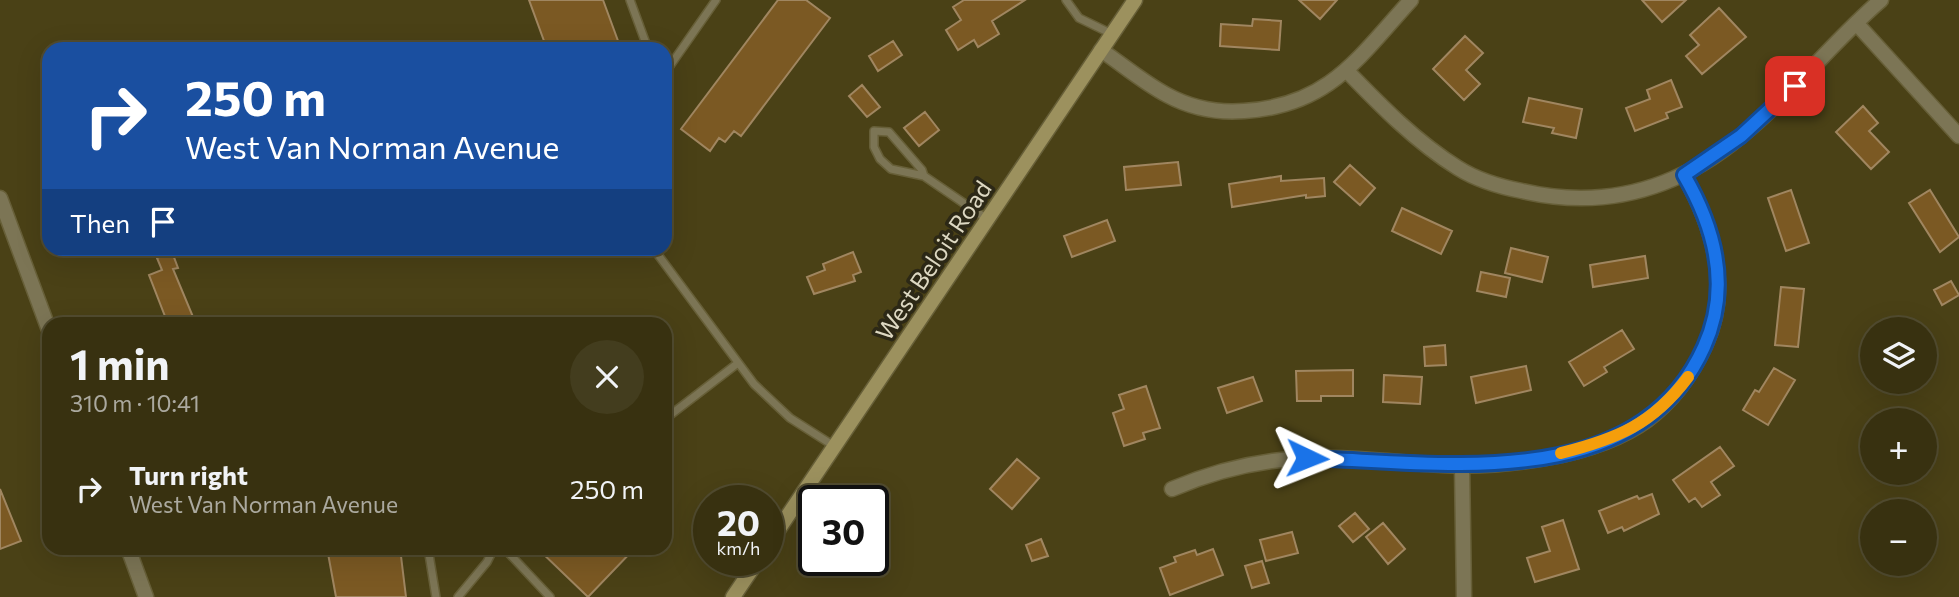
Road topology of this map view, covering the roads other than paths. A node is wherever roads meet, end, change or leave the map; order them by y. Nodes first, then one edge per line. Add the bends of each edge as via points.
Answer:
1 (629, 0) edge
2 (716, 0) edge
3 (1066, 0) edge
4 (1135, 0) edge
5 (1411, 0) edge
6 (1881, 0) edge
7 (1857, 24) junction
8 (1112, 34) junction
9 (645, 42) edge
10 (1101, 50) junction
11 (672, 63) edge
12 (1346, 70) junction
13 (1959, 136) edge
14 (1684, 175) junction
15 (924, 176) junction
16 (0, 198) edge
17 (988, 220) junction
18 (659, 256) edge
19 (44, 317) edge
20 (738, 363) junction
21 (672, 414) edge
22 (834, 446) junction
23 (1462, 466) junction
24 (1172, 489) dead end
25 (784, 521) edge
26 (131, 555) edge
27 (429, 555) edge
28 (491, 555) edge
29 (511, 555) edge
30 (747, 576) edge
31 (146, 597) edge
32 (436, 597) edge
33 (458, 597) edge
34 (550, 597) edge
35 (733, 597) edge
36 (1464, 597) edge

1 - 9 lane
2 - 11 lane
3 - 8 lane via 1079,18
4 - 8 main road, West Beloit Road
5 - 12 street
6 - 7 street
7 - 13 street
7 - 14 street via 1741,136
8 - 10 main road, West Beloit Road
10 - 12 street via 1167,95 1230,113 1272,110 1302,101
10 - 17 main road, West Beloit Road
12 - 14 street via 1441,157 1472,175 1509,188 1568,199 1604,199 1647,191
14 - 23 street via 1710,228 1720,279 1709,338 1688,377 1653,416 1614,437 1538,459
15 - 15 lane via 891,169 874,147 874,131 889,132
15 - 17 lane
16 - 19 street
17 - 22 main road, West Beloit Road
18 - 20 lane
20 - 21 lane
20 - 22 lane via 770,401
22 - 25 main road, West Beloit Road
23 - 24 street via 1307,458 1228,470
23 - 36 street
26 - 31 street
27 - 32 lane
28 - 33 lane
29 - 34 lane
30 - 35 main road

